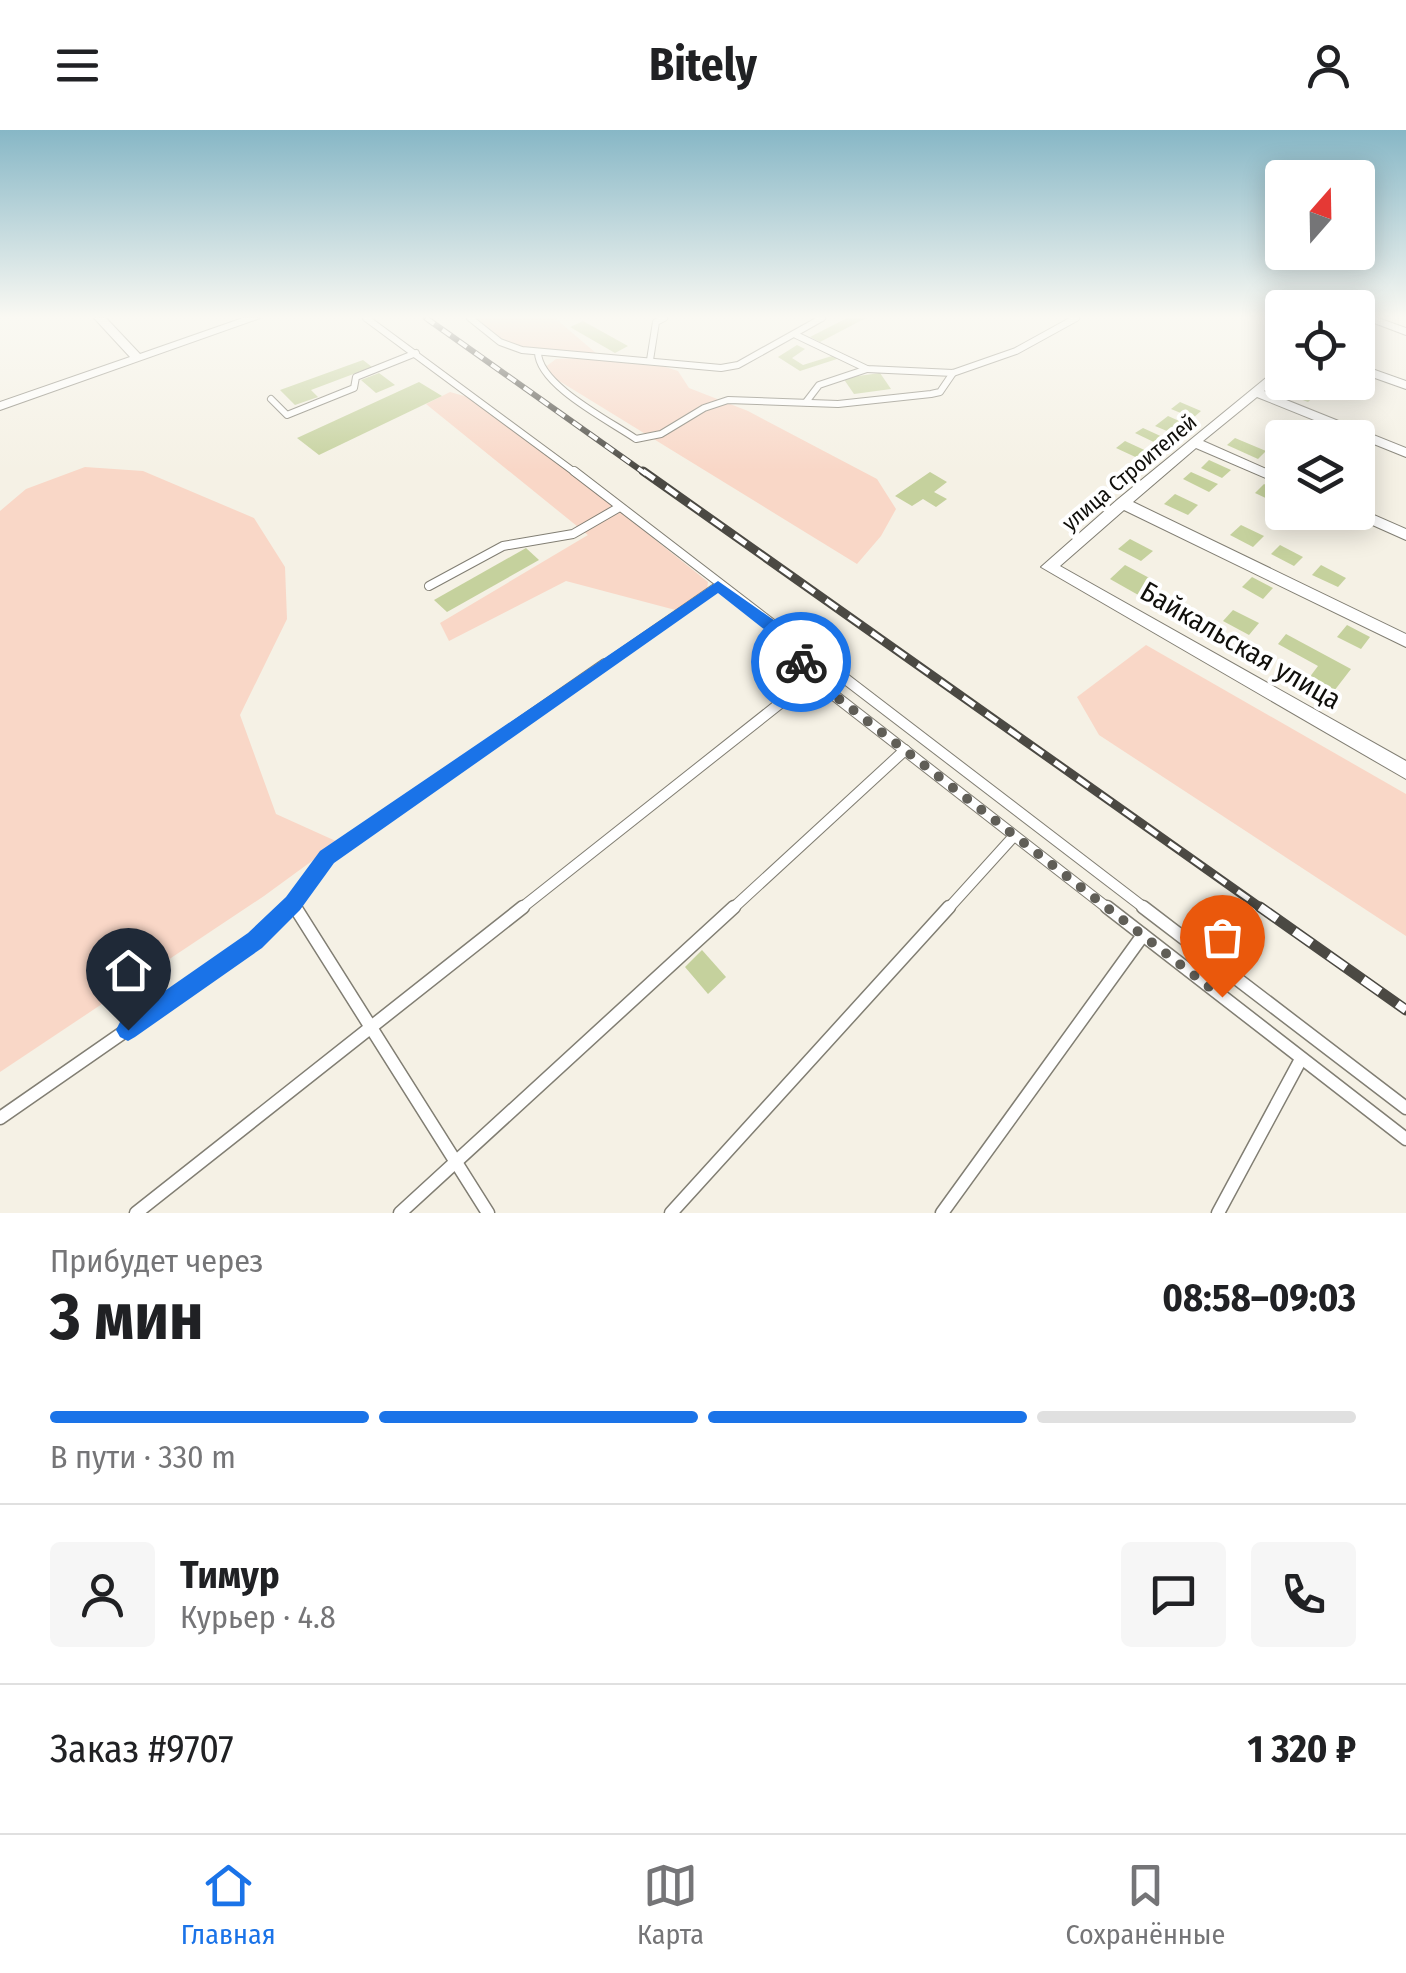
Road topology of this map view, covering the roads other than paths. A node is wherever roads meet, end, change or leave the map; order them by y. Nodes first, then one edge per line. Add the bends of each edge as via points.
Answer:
1 (107, 369) edge
2 (378, 369) edge
3 (435, 369) edge
4 (541, 369) edge
5 (867, 369) joint
6 (967, 369) edge
7 (954, 373) junction
8 (1375, 374) edge
9 (1406, 385) edge
10 (1265, 386) edge
11 (1256, 393) junction
12 (271, 399) dead end
13 (806, 402) junction
14 (0, 406) edge
15 (1194, 442) junction
16 (1406, 453) edge
17 (1265, 473) edge
18 (1122, 503) junction
19 (618, 508) junction
20 (1375, 521) edge
21 (1406, 535) edge
22 (1048, 567) joint
23 (429, 586) dead end
24 (718, 586) junction
25 (785, 636) junction
26 (1406, 641) edge
27 (812, 678) junction
28 (905, 750) junction
29 (1406, 771) edge
30 (1014, 836) junction
31 (293, 904) junction
32 (1142, 935) junction
33 (372, 1025) junction
34 (1301, 1059) junction
35 (1406, 1108) edge
36 (0, 1118) edge
37 (1406, 1139) edge
38 (456, 1162) junction
39 (136, 1213) edge
40 (400, 1213) edge
41 (488, 1213) edge
42 (671, 1213) edge
43 (942, 1213) edge
44 (1218, 1213) edge

1 - 14 street
2 - 12 lane via 356,377 354,388 287,415
3 - 19 lane
4 - 13 lane via 636,439 664,436 729,400
5 - 7 lane
5 - 13 lane via 819,384
6 - 7 lane
7 - 13 lane via 931,394
8 - 9 street
10 - 11 street, улица Строителей
11 - 15 street, улица Строителей
11 - 16 street
15 - 17 street
15 - 18 street, улица Строителей
18 - 22 street, улица Строителей
18 - 26 street
19 - 23 lane via 573,534 503,546
19 - 24 lane
20 - 21 street
22 - 29 street, Байкальская улица
24 - 25 lane
24 - 31 lane via 327,857
25 - 27 lane
25 - 35 lane
27 - 28 lane
27 - 33 lane
28 - 30 lane
28 - 38 lane
30 - 32 lane
30 - 42 lane
31 - 33 lane
31 - 36 lane via 255,940
32 - 34 lane
32 - 43 lane
33 - 38 lane
33 - 39 lane
34 - 37 lane
34 - 44 lane
38 - 40 lane
38 - 41 lane

